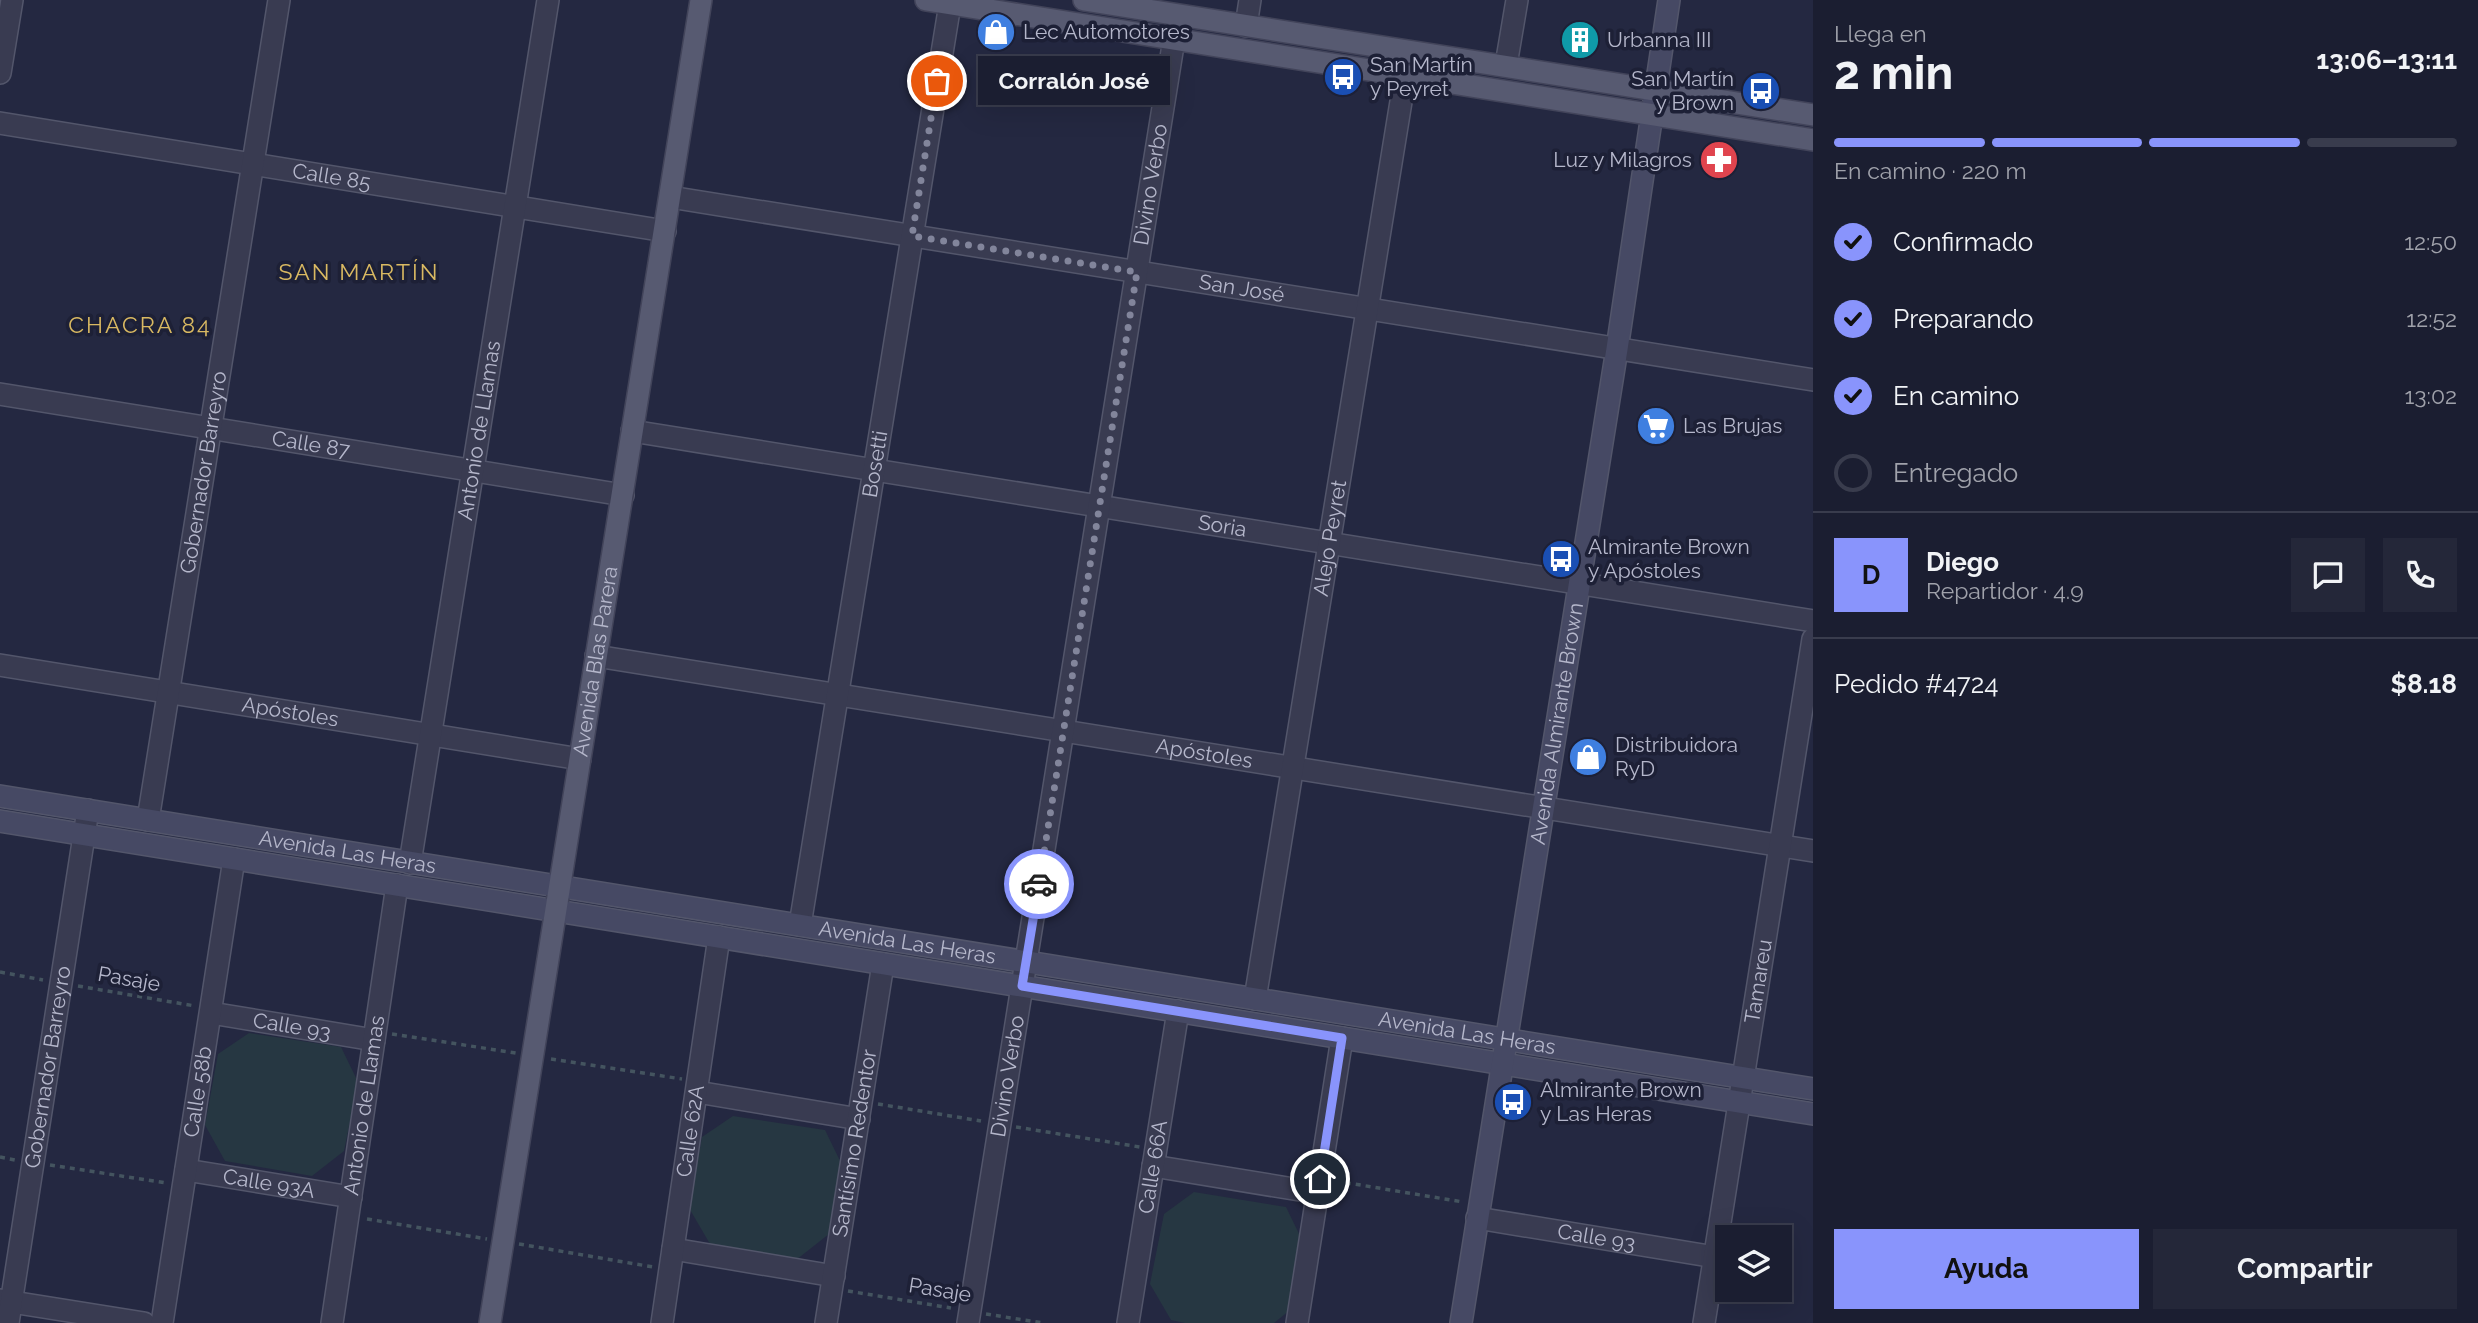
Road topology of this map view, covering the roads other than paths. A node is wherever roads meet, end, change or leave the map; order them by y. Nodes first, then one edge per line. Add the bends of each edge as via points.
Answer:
1 (12, 0) edge
2 (279, 0) edge
3 (548, 0) edge
4 (701, 0) edge
5 (926, 0) edge
6 (1084, 0) edge
7 (1250, 0) edge
8 (1517, 0) edge
9 (1669, 0) edge
10 (950, 4) junction
11 (1246, 26) junction
12 (1174, 39) junction
13 (1506, 65) junction
14 (0, 73) edge
15 (1405, 77) junction
16 (1655, 90) junction
17 (1652, 115) junction
18 (1813, 116) edge
19 (0, 123) edge
20 (1813, 141) edge
21 (253, 164) junction
22 (670, 197) junction
23 (515, 207) junction
24 (665, 231) junction
25 (912, 236) junction
26 (1137, 272) junction
27 (1367, 309) junction
28 (1617, 349) junction
29 (1813, 380) edge
30 (0, 394) edge
31 (211, 429) junction
32 (632, 431) junction
33 (874, 470) junction
34 (473, 472) junction
35 (623, 495) junction
36 (1099, 506) junction
37 (1329, 544) junction
38 (1579, 583) junction
39 (1813, 621) edge
40 (1813, 639) edge
41 (596, 656) junction
42 (0, 665) edge
43 (169, 692) junction
44 (838, 695) junction
45 (1063, 731) junction
46 (431, 736) junction
47 (580, 759) junction
48 (1293, 769) junction
49 (0, 796) edge
50 (1543, 808) junction
51 (88, 810) junction
52 (148, 820) junction
53 (0, 821) edge
54 (85, 835) junction
55 (1780, 846) junction
56 (1813, 852) edge
57 (234, 859) junction
58 (410, 863) junction
59 (397, 885) junction
60 (560, 887) junction
61 (556, 911) junction
62 (800, 925) junction
63 (719, 937) junction
64 (1026, 961) junction
65 (883, 964) junction
66 (1022, 986) junction
67 (1255, 999) junction
68 (211, 1011) junction
69 (1178, 1011) junction
70 (1342, 1038) junction
71 (1506, 1039) junction
72 (374, 1040) junction
73 (1502, 1064) junction
74 (1743, 1077) junction
75 (1813, 1089) edge
76 (697, 1092) junction
77 (1740, 1102) junction
78 (1813, 1114) edge
79 (859, 1119) junction
80 (1153, 1166) junction
81 (185, 1178) junction
82 (1319, 1186) junction
83 (351, 1197) junction
84 (1479, 1212) junction
85 (1720, 1225) edge
86 (673, 1249) junction
87 (1715, 1257) joint
88 (833, 1282) junction
89 (6, 1301) edge
90 (969, 1317) edge
91 (8, 1323) edge
92 (144, 1323) edge
93 (162, 1323) edge
94 (332, 1323) edge
95 (490, 1323) edge
96 (662, 1323) edge
97 (826, 1323) edge
98 (1129, 1323) edge
99 (1297, 1323) edge
100 (1461, 1323) edge
101 (1704, 1323) edge

1 - 14 street
2 - 21 street, Gobernador Barreyro
3 - 23 street, Antonio de Llamas
4 - 22 main road, Avenida Blas Parera
5 - 10 main road
6 - 11 main road
7 - 11 street
8 - 13 street
9 - 16 main road, Avenida Almirante Brown
10 - 12 main road
10 - 25 street, Bosetti
11 - 13 main road
12 - 15 main road
12 - 26 street, Divino Verbo
13 - 16 main road
15 - 17 main road
15 - 27 street, Alejo Peyret
16 - 17 main road, Avenida Almirante Brown
16 - 18 main road
17 - 20 main road
17 - 28 main road, Avenida Almirante Brown
19 - 21 street, Calle 85
21 - 23 street, Calle 85
21 - 31 street, Gobernador Barreyro
22 - 24 main road, Avenida Blas Parera
22 - 25 street, San José
23 - 24 street, Calle 85
23 - 34 street, Antonio de Llamas
24 - 32 main road, Avenida Blas Parera
25 - 26 street, San José
25 - 33 street, Bosetti
26 - 27 street, San José
26 - 36 street, Divino Verbo
27 - 28 street, San José
27 - 37 street, Alejo Peyret
28 - 29 street, San José
28 - 38 main road, Avenida Almirante Brown
30 - 31 street, Calle 87
31 - 34 street, Calle 87
31 - 43 street, Gobernador Barreyro
32 - 33 street, Soria
32 - 35 main road, Avenida Blas Parera
33 - 36 street, Soria
33 - 44 street, Bosetti
34 - 35 street, Calle 87
34 - 46 street, Antonio de Llamas
35 - 41 main road, Avenida Blas Parera
36 - 37 street, Soria
36 - 45 street, Divino Verbo
37 - 38 street, Soria
37 - 48 street, Alejo Peyret
38 - 39 street, Soria
38 - 50 main road, Avenida Almirante Brown
40 - 55 street, Tamareu
41 - 44 street, Apóstoles
41 - 47 main road, Avenida Blas Parera
42 - 43 street, Apóstoles
43 - 46 street, Apóstoles
43 - 52 street, Gobernador Barreyro
44 - 45 street, Apóstoles
44 - 62 street, Bosetti
45 - 48 street, Apóstoles
45 - 64 street, Divino Verbo
46 - 47 street, Apóstoles
46 - 58 street, Antonio de Llamas
47 - 60 main road, Avenida Blas Parera
48 - 50 street, Apóstoles
48 - 67 street, Alejo Peyret
49 - 51 main road, Avenida Las Heras
50 - 55 street, Apóstoles
50 - 71 main road, Avenida Almirante Brown
51 - 52 main road, Avenida Las Heras
51 - 54 street, Gobernador Barreyro
52 - 58 main road, Avenida Las Heras
53 - 54 main road, Avenida Las Heras
54 - 57 main road, Avenida Las Heras
54 - 89 street, Gobernador Barreyro
55 - 56 street, Apóstoles
55 - 74 street, Tamareu
57 - 59 main road, Avenida Las Heras
57 - 68 street, Calle 58b
58 - 60 main road, Avenida Las Heras
59 - 61 main road, Avenida Las Heras
59 - 72 street, Antonio de Llamas
60 - 61 main road, Avenida Blas Parera
60 - 62 main road, Avenida Las Heras
61 - 63 main road, Avenida Las Heras
61 - 95 main road, Avenida Blas Parera
62 - 64 main road, Avenida Las Heras
63 - 65 main road, Avenida Las Heras
63 - 76 street, Calle 62A
64 - 66 street, Divino Verbo
64 - 67 main road, Avenida Las Heras
65 - 66 main road, Avenida Las Heras
65 - 79 street, Santísimo Redentor
66 - 69 main road, Avenida Las Heras
66 - 90 street, Divino Verbo
67 - 71 main road, Avenida Las Heras
68 - 72 street, Calle 93
68 - 81 street, Calle 58b
69 - 70 main road, Avenida Las Heras
69 - 80 street, Calle 66A
70 - 73 main road, Avenida Las Heras
70 - 82 street
71 - 73 main road, Avenida Almirante Brown
71 - 74 main road, Avenida Las Heras
72 - 83 street, Antonio de Llamas
73 - 77 main road, Avenida Las Heras
73 - 84 main road, Avenida Almirante Brown
74 - 75 main road, Avenida Las Heras
74 - 77 street, Tamareu
76 - 79 street
76 - 86 street, Calle 62A
77 - 78 main road, Avenida Las Heras
77 - 85 street, Tamareu
79 - 88 street, Santísimo Redentor
80 - 82 street
80 - 98 street, Calle 66A
81 - 83 street, Calle 93A
81 - 93 street, Calle 58b
82 - 99 street
83 - 94 street, Antonio de Llamas
84 - 87 street, Calle 93
84 - 100 main road, Avenida Almirante Brown
86 - 88 street
86 - 96 street, Calle 62A
87 - 101 street, Tamareu
88 - 97 street, Santísimo Redentor
89 - 91 street, Gobernador Barreyro
89 - 92 street

